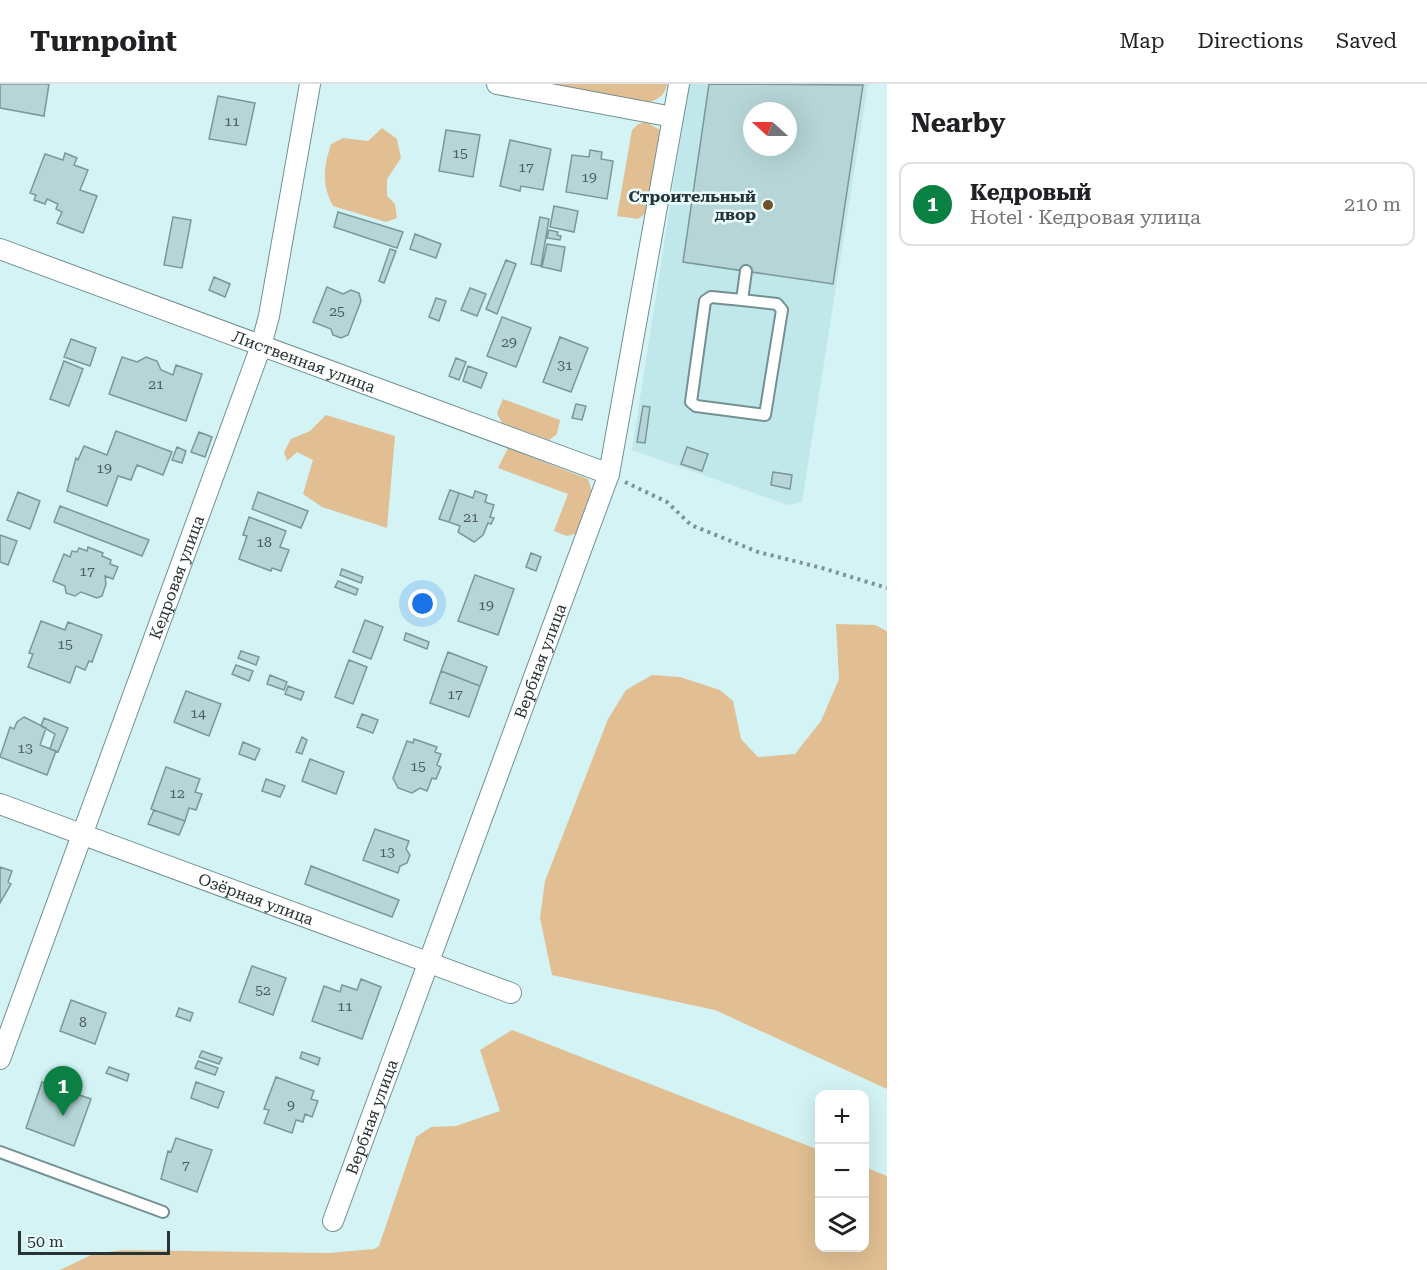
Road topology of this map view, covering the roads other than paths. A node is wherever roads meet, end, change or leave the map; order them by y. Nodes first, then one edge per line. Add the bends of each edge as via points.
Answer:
1 (310, 84) edge
2 (497, 84) edge
3 (679, 84) edge
4 (674, 117) junction
5 (0, 249) edge
6 (746, 271) dead end
7 (742, 300) junction
8 (261, 346) junction
9 (609, 474) junction
10 (0, 804) edge
11 (83, 835) junction
12 (428, 962) junction
13 (512, 993) dead end
14 (0, 1059) edge
15 (0, 1152) edge
16 (163, 1212) dead end
17 (333, 1221) dead end

1 - 8 street, Кедровая улица
2 - 4 street
3 - 4 street, Вербная улица
4 - 9 street, Вербная улица
5 - 8 street, Лиственная улица
6 - 7 lane
7 - 7 lane via 781,306 765,415 696,406 691,402 705,301 711,297
8 - 9 street, Лиственная улица
8 - 11 street, Кедровая улица
9 - 12 street, Вербная улица
10 - 11 street, Озёрная улица
11 - 12 street, Озёрная улица
11 - 14 street, Кедровая улица
12 - 13 street, Озёрная улица
12 - 17 street, Вербная улица
15 - 16 lane

